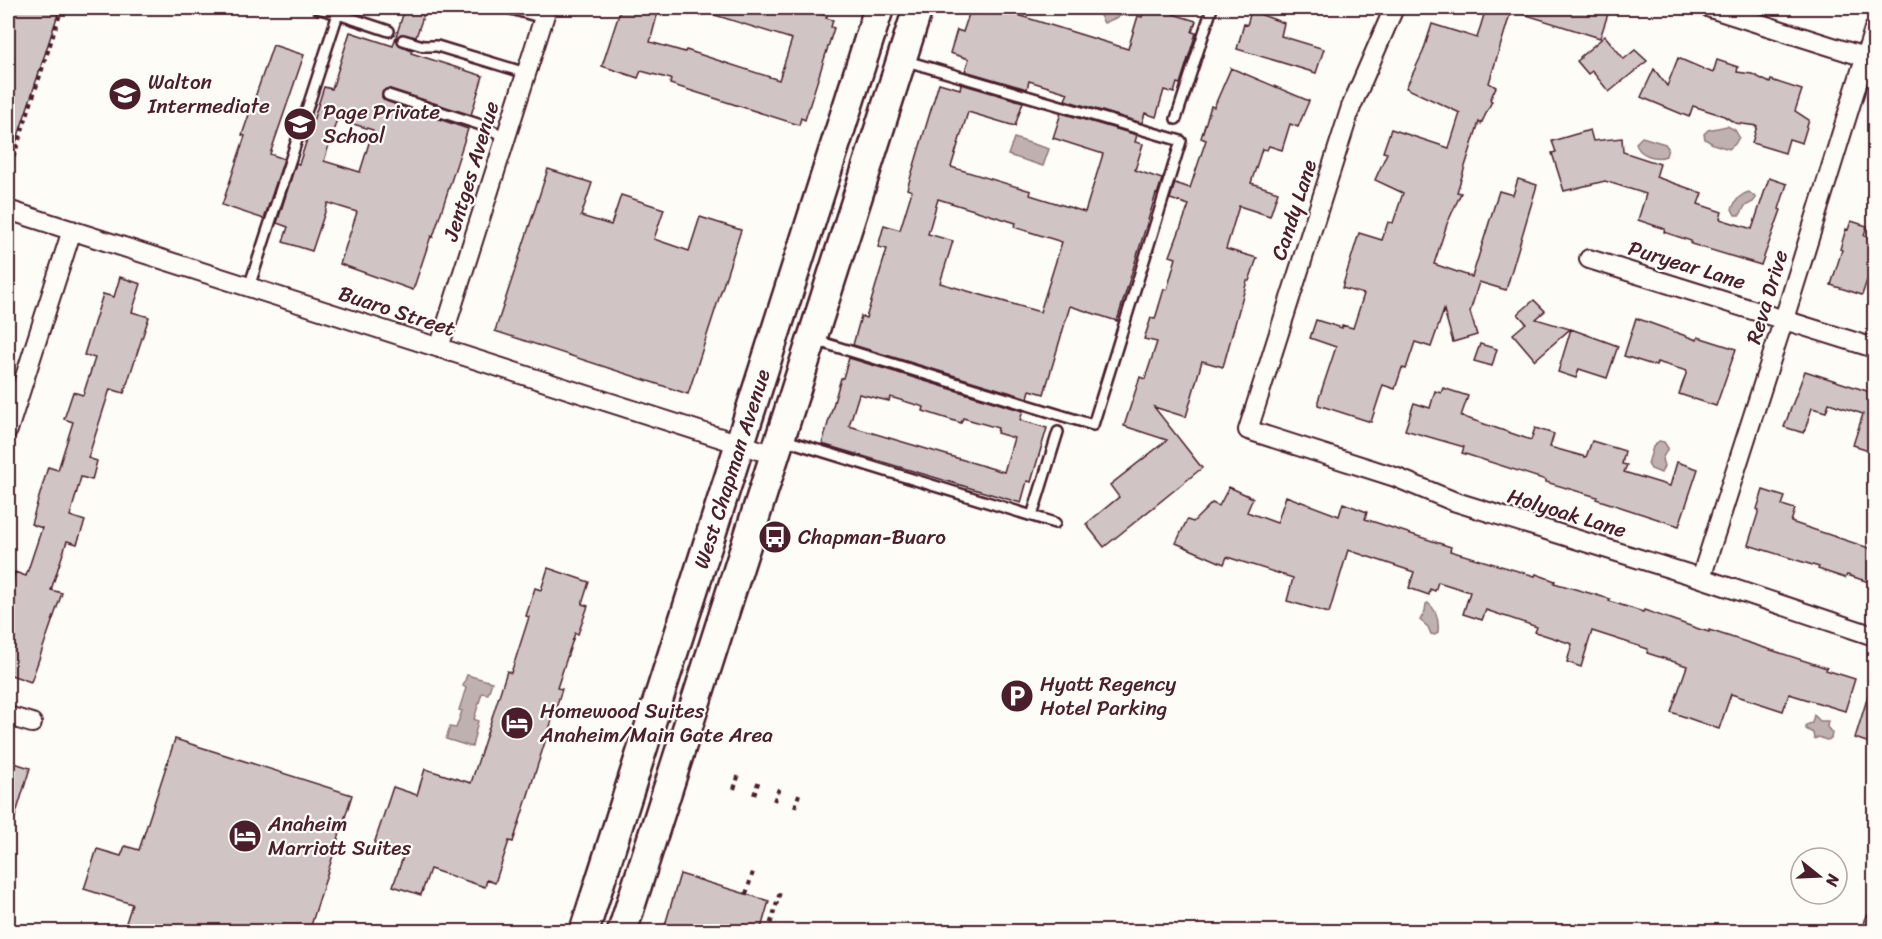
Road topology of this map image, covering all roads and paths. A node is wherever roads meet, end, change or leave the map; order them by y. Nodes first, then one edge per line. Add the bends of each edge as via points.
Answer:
1 (62, 8) edge
2 (317, 8) edge
3 (508, 8) edge
4 (879, 8) edge
5 (918, 8) edge
6 (1212, 8) edge
7 (1394, 8) edge
8 (1710, 8) edge
9 (545, 13) edge
10 (338, 14) junction
11 (1875, 29) edge
12 (389, 31) dead end
13 (403, 40) dead end
14 (1870, 58) edge
15 (901, 59) junction
16 (526, 73) junction
17 (388, 95) dead end
18 (1176, 119) dead end
19 (506, 137) junction
20 (8, 174) edge
21 (8, 210) edge
22 (72, 230) junction
23 (1589, 259) dead end
24 (249, 287) junction
25 (1784, 319) junction
26 (812, 340) junction
27 (439, 348) junction
28 (1875, 348) edge
29 (8, 430) edge
30 (1248, 430) joint
31 (1058, 432) dead end
32 (740, 444) junction
33 (776, 447) junction
34 (1032, 516) junction
35 (1055, 524) dead end
36 (1701, 578) junction
37 (1875, 636) edge
38 (8, 716) edge
39 (32, 723) dead end
40 (739, 774) dead end
41 (759, 780) dead end
42 (780, 786) dead end
43 (734, 789) dead end
44 (800, 791) dead end
45 (754, 795) dead end
46 (774, 801) dead end
47 (795, 807) dead end
48 (753, 872) dead end
49 (781, 889) dead end
50 (746, 894) dead end
51 (1875, 923) edge
52 (584, 932) edge
53 (622, 932) edge
54 (768, 932) edge
55 (1872, 932) edge

1 - 20 path
2 - 10 lane
3 - 9 lane
4 - 32 main road, West Chapman Avenue
5 - 15 main road, West Chapman Avenue
6 - 18 lane
7 - 30 street, Candy Lane via 1350,107
8 - 14 street
9 - 16 street, Jentges Avenue
10 - 12 lane
10 - 24 lane
11 - 14 street, Reva Drive
13 - 16 lane via 437,46
14 - 25 street, Reva Drive
15 - 26 main road, West Chapman Avenue
15 - 26 lane via 1180,141 1093,425
16 - 19 street, Jentges Avenue
17 - 19 lane
19 - 27 street, Jentges Avenue
21 - 22 street, Buaro Street
22 - 24 street, Buaro Street
22 - 29 street
23 - 25 street, Puryear Lane
24 - 27 street, Buaro Street
25 - 28 street, Puryear Lane
25 - 36 street, Reva Drive
26 - 33 main road, West Chapman Avenue
27 - 32 street, Buaro Street
30 - 36 street, Holyoak Lane via 1395,477 1454,501
31 - 34 lane
32 - 33 street, Buaro Street
32 - 52 main road, West Chapman Avenue
33 - 34 lane
33 - 53 main road, West Chapman Avenue
34 - 35 lane
36 - 37 street, Holyoak Lane
38 - 39 street
40 - 43 path
41 - 45 path
42 - 46 path
44 - 47 path
48 - 50 path
49 - 54 path
51 - 55 street

